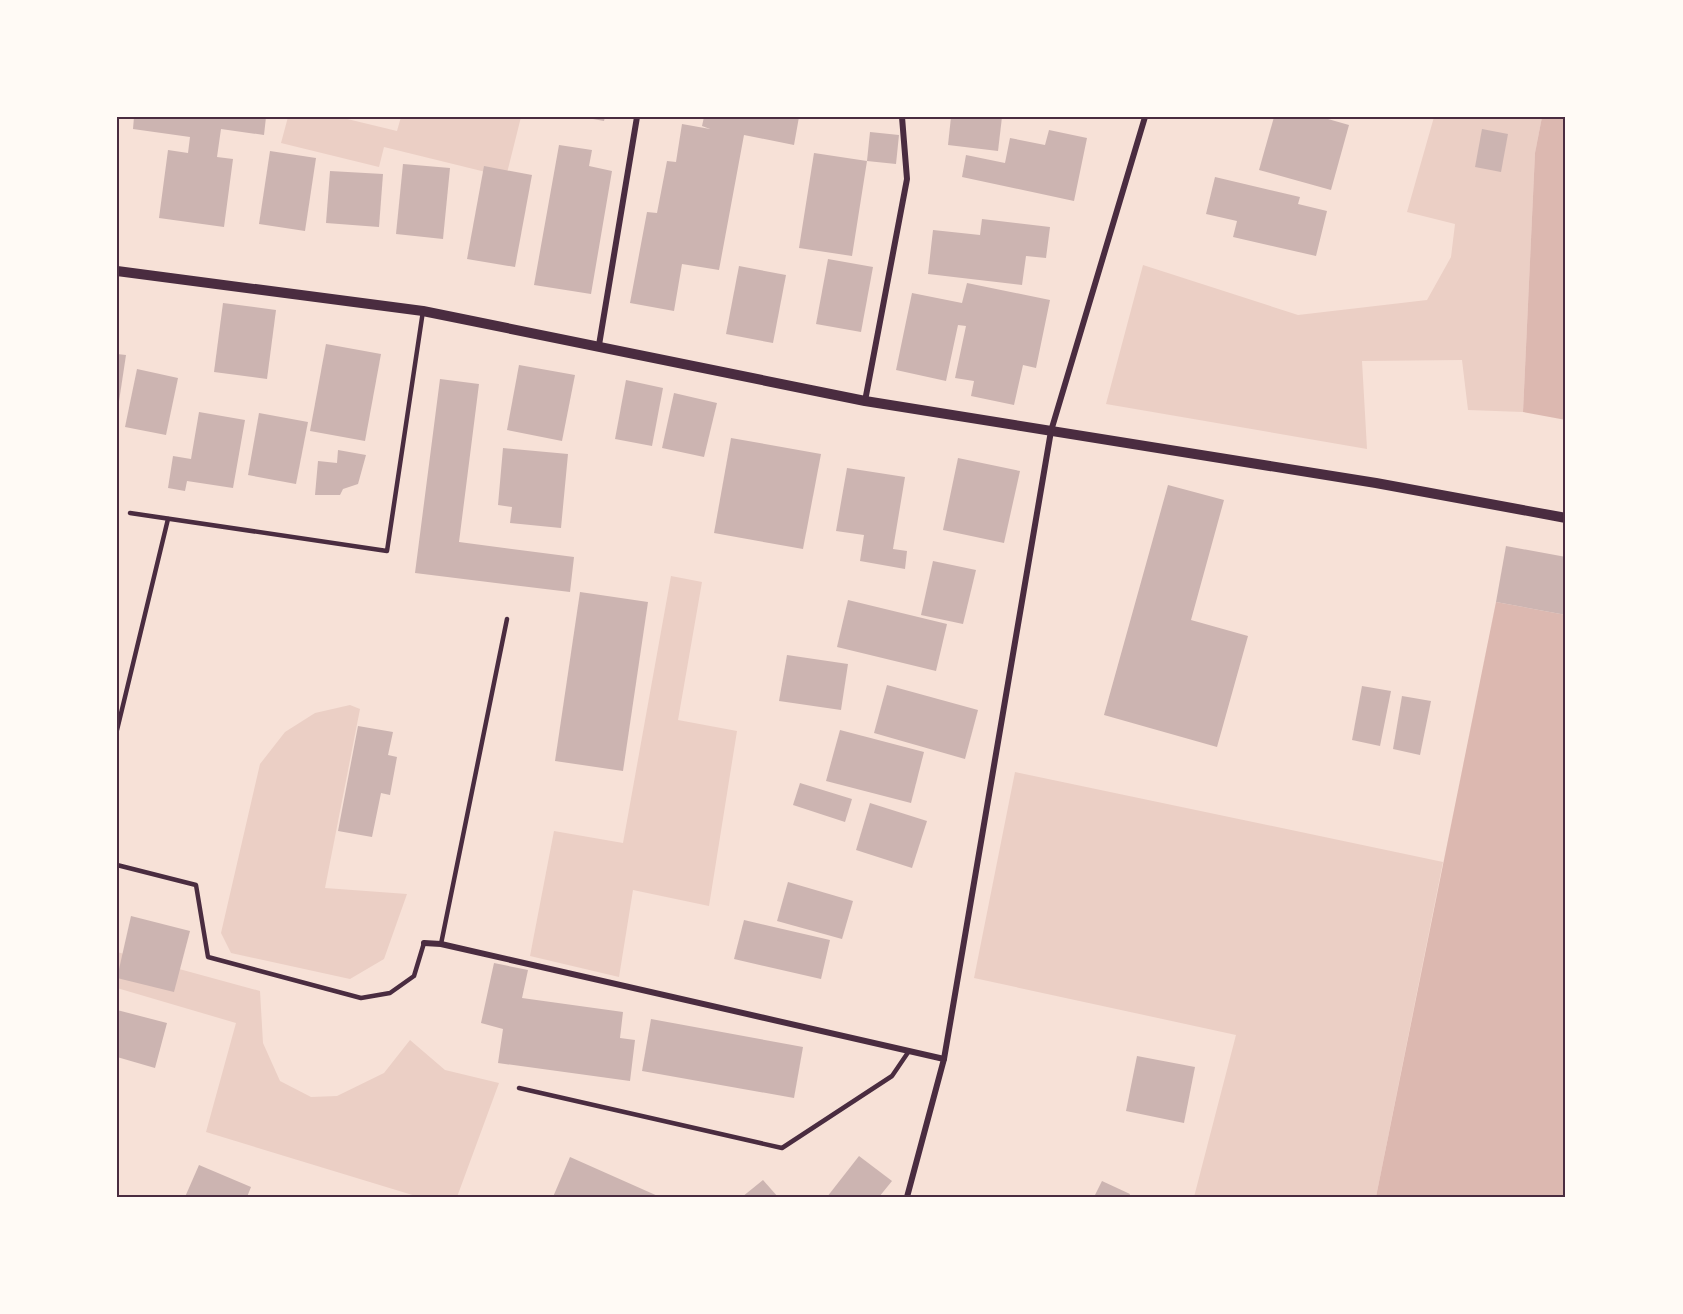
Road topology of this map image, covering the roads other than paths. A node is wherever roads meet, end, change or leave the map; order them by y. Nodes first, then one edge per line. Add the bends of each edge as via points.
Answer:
1 (637, 117) edge
2 (902, 117) edge
3 (1145, 117) edge
4 (117, 271) edge
5 (423, 311) junction
6 (599, 345) junction
7 (865, 401) junction
8 (1051, 431) junction
9 (130, 513) dead end
10 (1566, 518) edge
11 (168, 519) junction
12 (507, 619) dead end
13 (117, 730) edge
14 (117, 865) edge
15 (424, 943) joint
16 (441, 944) junction
17 (909, 1051) junction
18 (944, 1059) junction
19 (519, 1088) dead end
20 (907, 1197) edge

1 - 6 street
2 - 7 street via 907,179
3 - 8 street
4 - 5 street
5 - 6 street
5 - 11 lane via 387,551
6 - 7 street
7 - 8 street
8 - 10 street
8 - 18 street
9 - 11 lane
11 - 13 lane
12 - 16 lane
14 - 15 lane via 196,885 208,957 361,998 390,993 414,976
15 - 16 street
16 - 17 street
17 - 18 street
17 - 19 lane via 892,1076 782,1148
18 - 20 street

